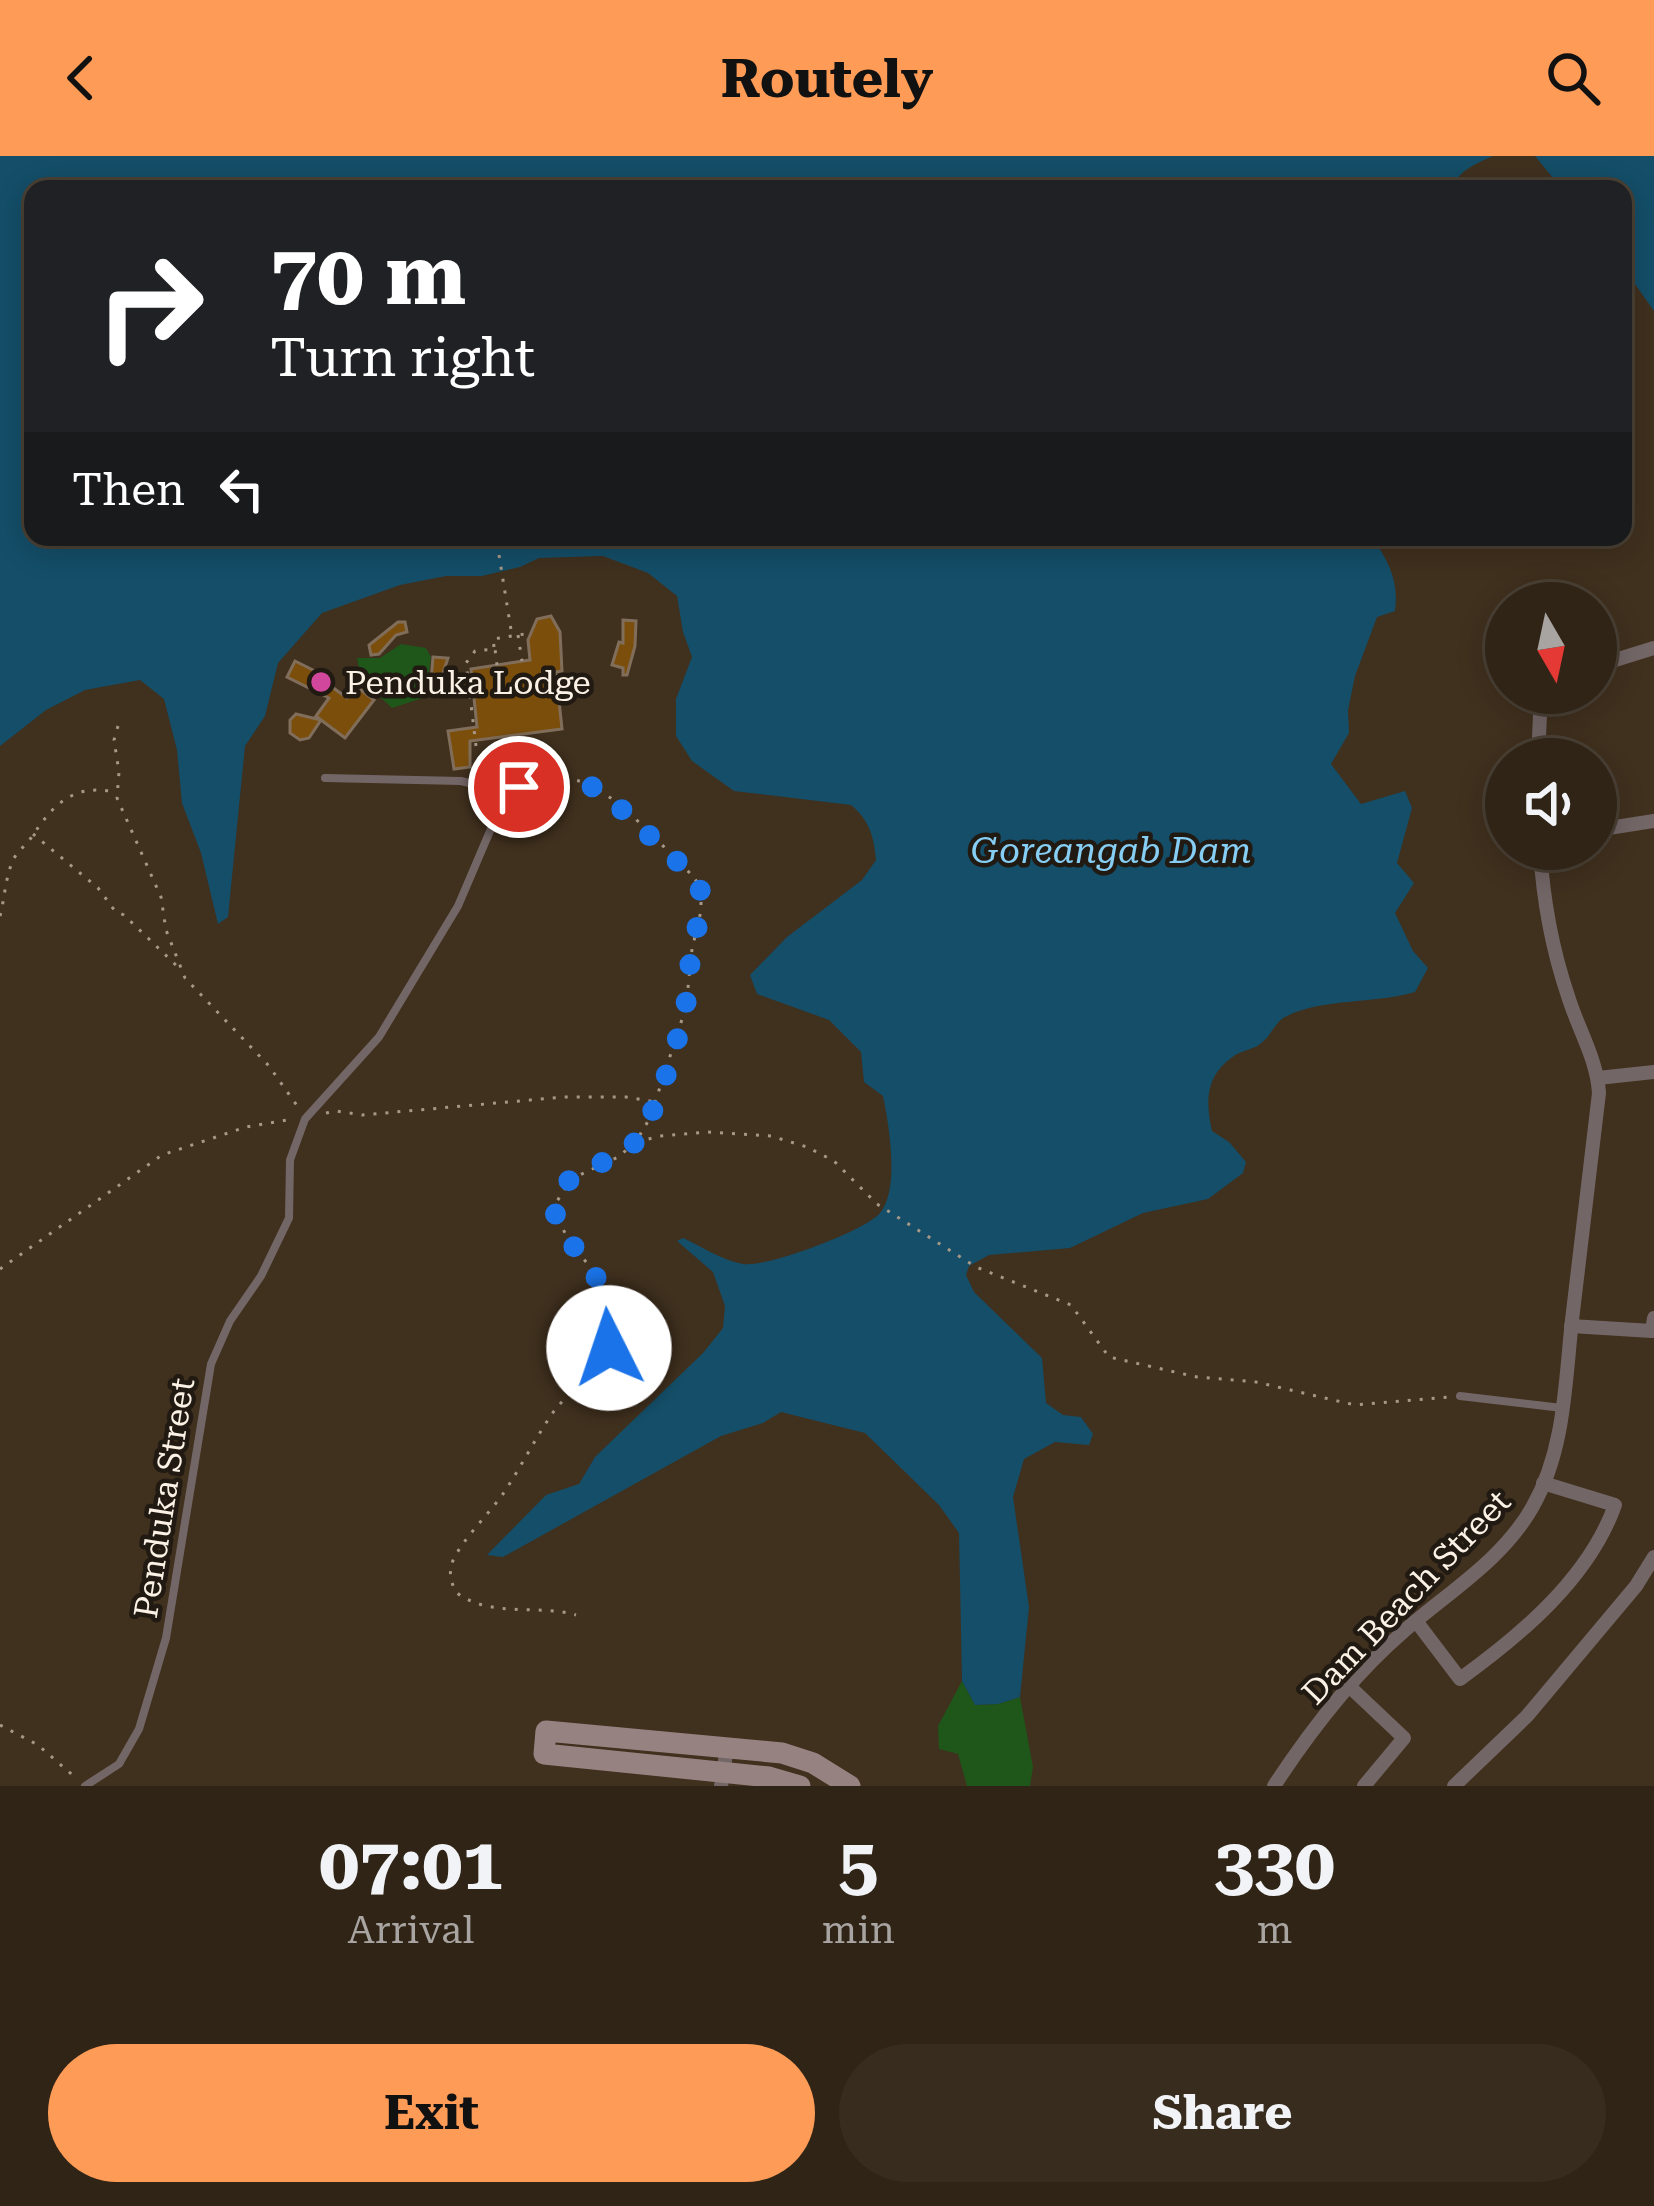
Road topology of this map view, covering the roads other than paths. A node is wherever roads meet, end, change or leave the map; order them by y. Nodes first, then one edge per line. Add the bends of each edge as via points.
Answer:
1 (1654, 648) edge
2 (1617, 659) edge
3 (325, 778) dead end
4 (1654, 821) edge
5 (1617, 827) edge
6 (1543, 870) edge
7 (1654, 1072) edge
8 (1598, 1078) junction
9 (1654, 1318) edge
10 (1571, 1326) junction
11 (1460, 1396) road end
12 (1562, 1408) junction
13 (1544, 1484) junction
14 (1654, 1556) edge
15 (1416, 1621) junction
16 (1350, 1687) junction
17 (727, 1748) junction
18 (721, 1780) edge
19 (85, 1786) edge
20 (800, 1786) edge
21 (850, 1786) edge
22 (1274, 1786) edge
23 (1364, 1786) edge
24 (1454, 1786) edge

1 - 2 street
3 - 19 lane, Penduka Street via 481,786 494,799 496,818 458,906 379,1037 305,1119 290,1160 290,1218 211,1364 166,1637 139,1730 118,1764
4 - 5 street
6 - 8 street via 1567,994
7 - 8 street
8 - 10 street, Dam Beach Street
9 - 10 street via 1652,1331
10 - 12 street, Dam Beach Street
11 - 12 lane
12 - 13 street, Dam Beach Street
13 - 15 street, Dam Beach Street via 1471,1579
13 - 15 street via 1616,1505 1556,1598 1460,1679
14 - 24 street via 1527,1716
15 - 16 street, Dam Beach Street
16 - 22 street, Dam Beach Street
16 - 23 street via 1404,1738
17 - 18 street
17 - 18 street via 546,1731 544,1754
17 - 21 street via 782,1753
18 - 20 street via 769,1777

